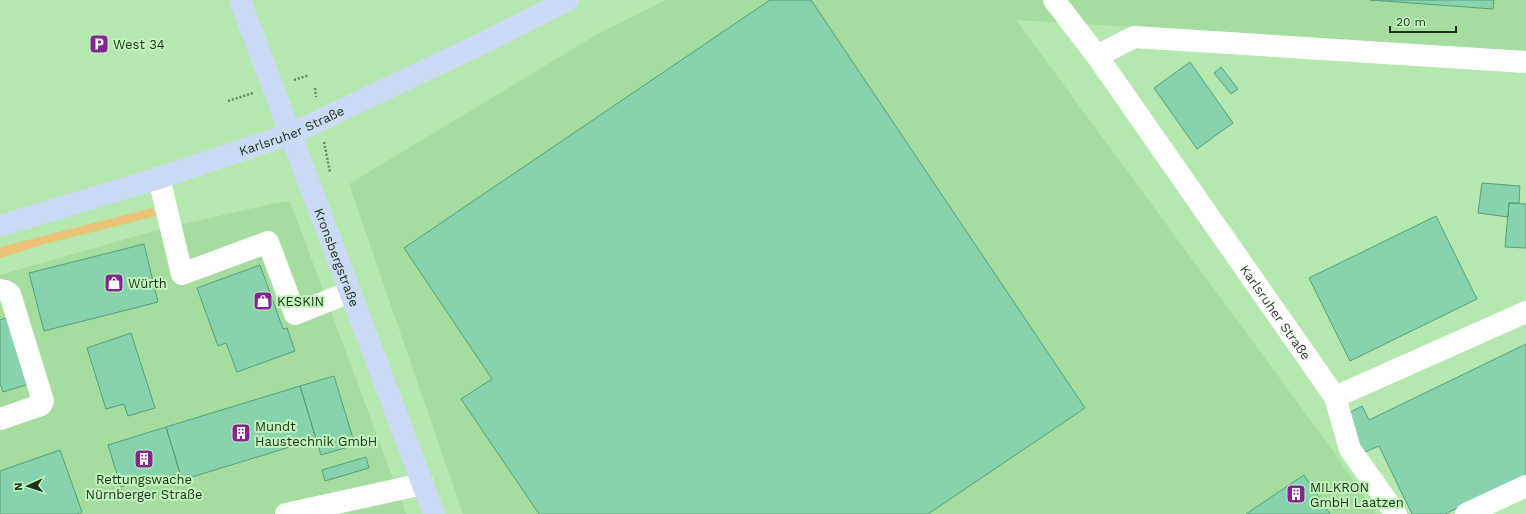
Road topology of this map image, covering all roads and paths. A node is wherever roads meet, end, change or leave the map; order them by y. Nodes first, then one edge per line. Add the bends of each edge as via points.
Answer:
1 (240, 0) edge
2 (568, 0) edge
3 (1054, 0) edge
4 (1097, 56) junction
5 (1526, 62) edge
6 (291, 134) junction
7 (159, 178) junction
8 (0, 226) edge
9 (0, 290) edge
10 (350, 292) junction
11 (1526, 312) edge
12 (1335, 397) junction
13 (0, 419) edge
14 (423, 484) junction
15 (1526, 486) edge
16 (286, 514) edge
17 (434, 514) edge
18 (1396, 514) edge
19 (1466, 514) edge

1 - 6 main road, Kronsbergstraße
2 - 6 main road, Karlsruher Straße via 480,45
3 - 4 street, Karlsruher Straße
4 - 5 street via 1134,37
4 - 12 street, Karlsruher Straße
6 - 7 main road, Karlsruher Straße
6 - 10 main road, Kronsbergstraße
7 - 8 main road, Karlsruher Straße
7 - 10 street via 182,274 268,242 295,314
9 - 13 street via 10,294 43,401 41,405
10 - 14 main road, Kronsbergstraße
11 - 12 street
12 - 18 street, Karlsruher Straße via 1350,450
14 - 16 street
14 - 17 main road, Kronsbergstraße
15 - 19 street

